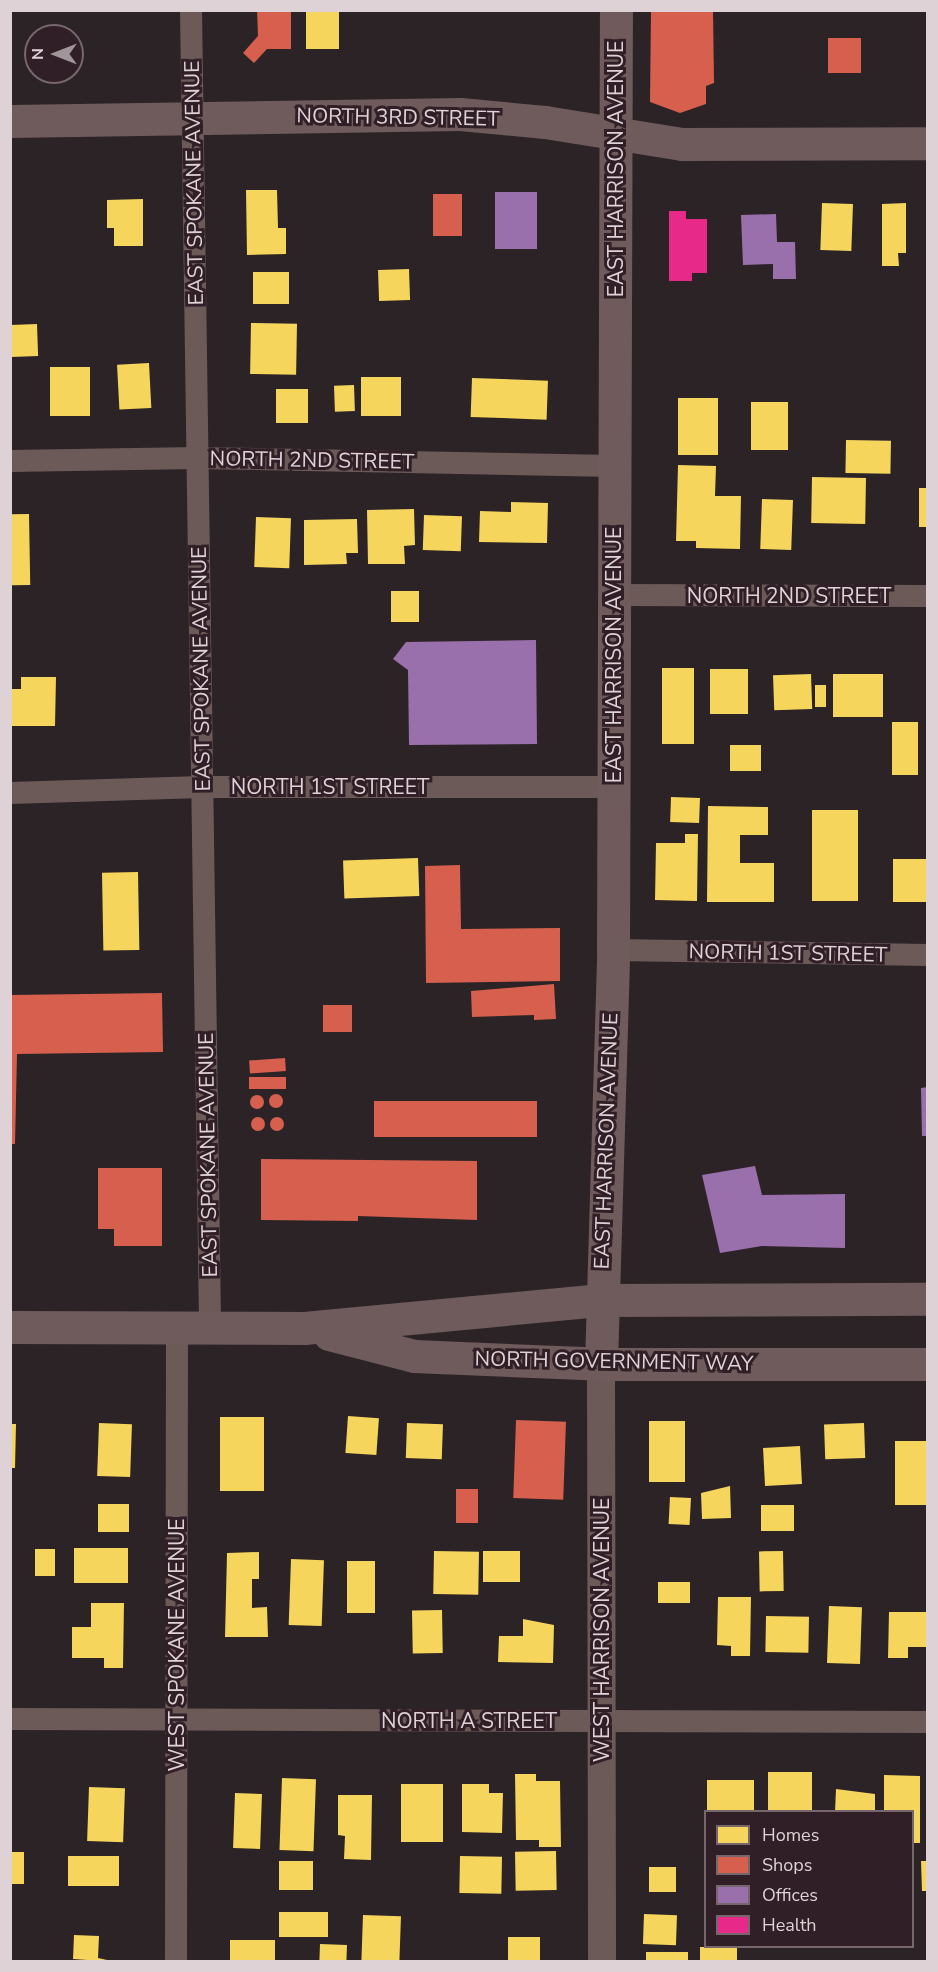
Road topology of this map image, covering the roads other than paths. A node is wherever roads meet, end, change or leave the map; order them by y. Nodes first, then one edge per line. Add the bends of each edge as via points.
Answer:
1 (191, 10) edge
2 (616, 10) edge
3 (191, 120) junction
4 (10, 121) edge
5 (615, 135) junction
6 (927, 143) edge
7 (198, 458) junction
8 (10, 461) edge
9 (614, 466) junction
10 (615, 595) junction
11 (927, 596) edge
12 (202, 787) junction
13 (614, 787) junction
14 (10, 793) edge
15 (613, 950) junction
16 (927, 956) edge
17 (602, 1299) junction
18 (927, 1299) edge
19 (10, 1327) edge
20 (177, 1328) junction
21 (210, 1328) junction
22 (304, 1328) junction
23 (601, 1364) junction
24 (927, 1364) edge
25 (10, 1719) edge
26 (602, 1721) junction
27 (176, 1722) junction
28 (927, 1722) edge
29 (177, 1962) edge
30 (602, 1962) edge

1 - 3 street, EAST SPOKANE AVENUE
2 - 5 main road, EAST HARRISON AVENUE
3 - 4 main road, NORTH 3RD STREET
3 - 5 main road, NORTH 3RD STREET via 460,114
3 - 7 street, EAST SPOKANE AVENUE
5 - 6 main road, NORTH 3RD STREET via 682,144
5 - 9 main road, EAST HARRISON AVENUE
7 - 8 street, NORTH 2ND STREET
7 - 9 street, NORTH 2ND STREET
7 - 12 street, EAST SPOKANE AVENUE
9 - 10 main road, EAST HARRISON AVENUE
10 - 11 street, NORTH 2ND STREET
10 - 13 main road, EAST HARRISON AVENUE
12 - 13 street, NORTH 1ST STREET
12 - 14 street, NORTH 1ST STREET
12 - 21 street, EAST SPOKANE AVENUE
13 - 15 main road, EAST HARRISON AVENUE
15 - 16 street, NORTH 1ST STREET
15 - 17 main road, EAST HARRISON AVENUE
17 - 18 main road, NORTH GOVERNMENT WAY
17 - 22 main road, NORTH GOVERNMENT WAY
17 - 23 main road, WEST HARRISON AVENUE
19 - 20 main road, NORTH GOVERNMENT WAY
20 - 21 main road, NORTH GOVERNMENT WAY
20 - 27 street, WEST SPOKANE AVENUE
21 - 22 main road, NORTH GOVERNMENT WAY
22 - 23 main road, NORTH GOVERNMENT WAY via 414,1356
23 - 24 main road, NORTH GOVERNMENT WAY
23 - 26 street, WEST HARRISON AVENUE
25 - 27 street, NORTH A STREET
26 - 27 street, NORTH A STREET
26 - 28 street, NORTH A STREET
26 - 30 street, WEST HARRISON AVENUE
27 - 29 street, WEST SPOKANE AVENUE

